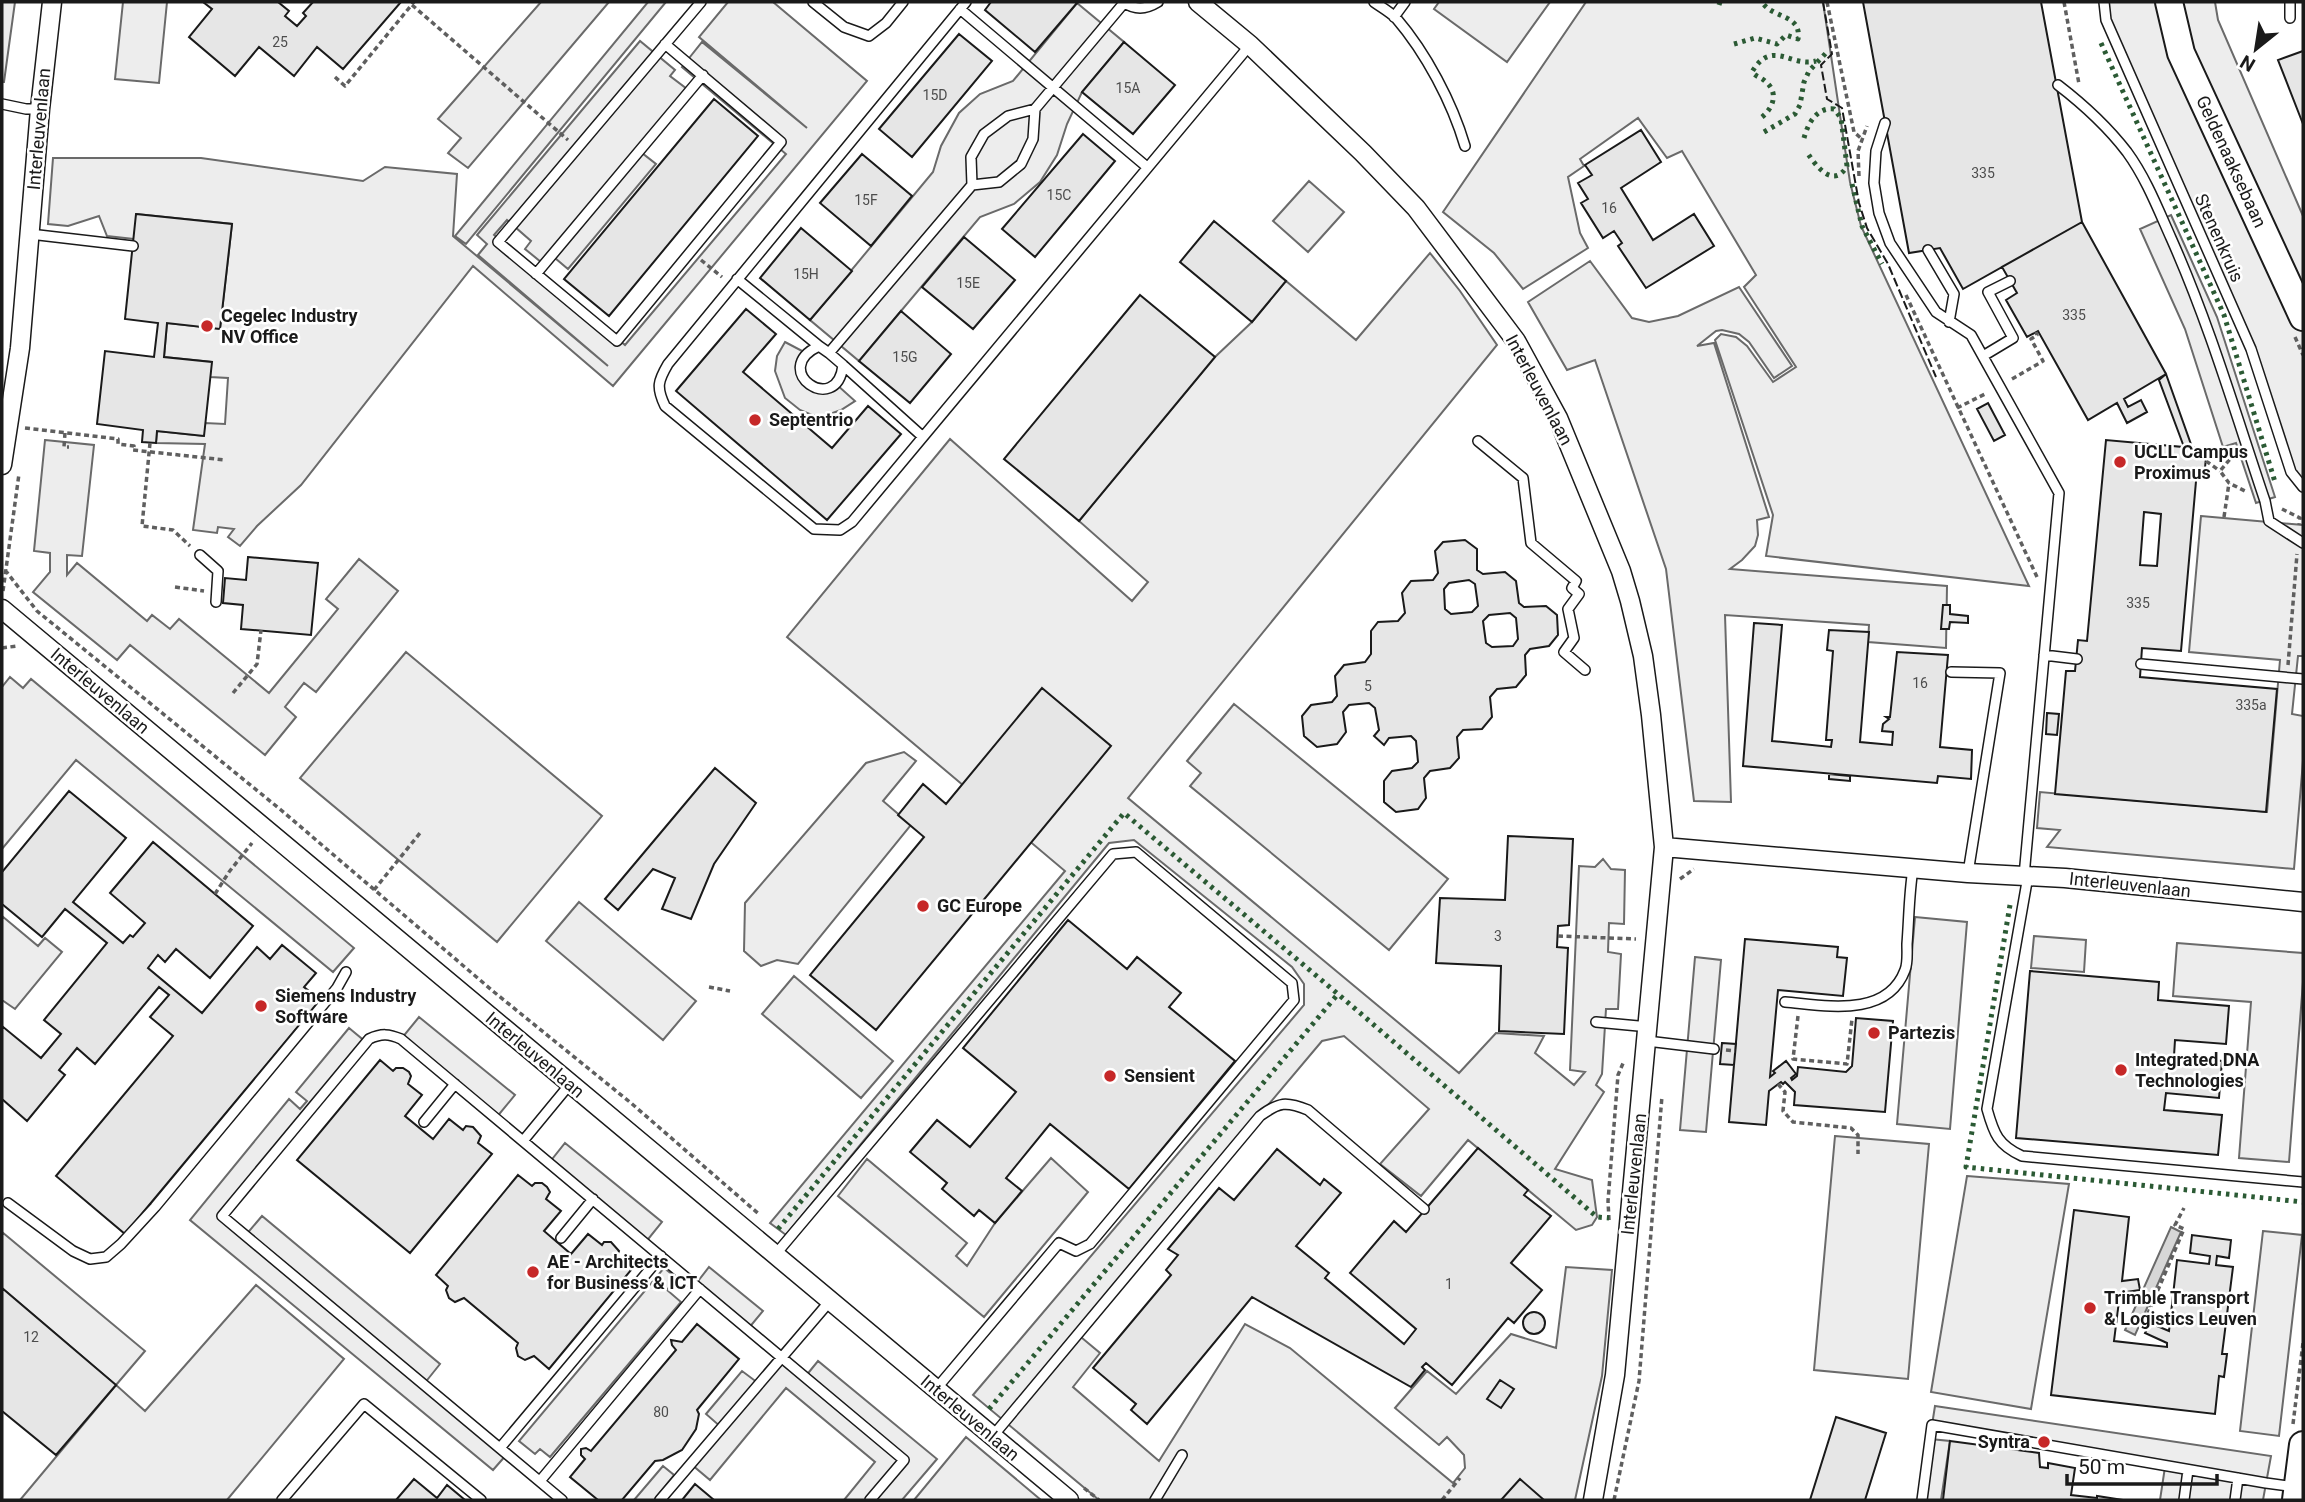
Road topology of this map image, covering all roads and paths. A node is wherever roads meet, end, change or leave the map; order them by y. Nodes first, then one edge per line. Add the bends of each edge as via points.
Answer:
1 (52, 2) edge
2 (701, 2) edge
3 (813, 2) edge
4 (903, 2) edge
5 (1123, 2) edge
6 (1158, 2) edge
7 (1198, 2) edge
8 (1374, 2) edge
9 (1405, 2) edge
10 (1827, 2) edge
11 (2064, 2) edge
12 (2104, 2) edge
13 (2169, 2) edge
14 (2290, 2) edge
15 (413, 3) edge
16 (963, 5) edge
17 (1394, 17) junction
18 (2290, 18) dead end
19 (665, 44) junction
20 (1250, 45) junction
21 (703, 75) junction
22 (335, 77) dead end
23 (2058, 85) dead end
24 (1053, 87) junction
25 (2082, 103) junction
26 (2, 104) edge
27 (1035, 108) junction
28 (40, 109) junction
29 (1872, 117) dead end
30 (1885, 123) dead end
31 (1862, 139) junction
32 (1465, 146) dead end
33 (578, 148) junction
34 (1876, 152) junction
35 (1147, 167) junction
36 (1860, 179) dead end
37 (972, 185) junction
38 (30, 234) junction
39 (133, 246) dead end
40 (1928, 250) dead end
41 (691, 251) junction
42 (537, 274) junction
43 (2010, 281) dead end
44 (735, 282) junction
45 (1902, 286) dead end
46 (2303, 317) edge
47 (1949, 322) junction
48 (819, 346) junction
49 (830, 353) junction
50 (1983, 356) junction
51 (843, 365) junction
52 (8, 426) junction
53 (65, 433) junction
54 (923, 436) junction
55 (2245, 440) junction
56 (1478, 441) dead end
57 (150, 443) dead end
58 (69, 447) dead end
59 (149, 452) junction
60 (225, 460) dead end
61 (2206, 461) dead end
62 (2, 465) edge
63 (2220, 471) junction
64 (2229, 483) junction
65 (2303, 486) edge
66 (2264, 501) junction
67 (2224, 517) dead end
68 (2301, 541) edge
69 (200, 555) joint
70 (5, 570) dead end
71 (2037, 578) dead end
72 (175, 587) dead end
73 (216, 597) joint
74 (2, 609) edge
75 (261, 630) dead end
76 (2044, 655) junction
77 (2077, 659) dead end
78 (2141, 664) dead end
79 (1585, 670) dead end
80 (1951, 672) dead end
81 (2287, 677) junction
82 (2303, 679) edge
83 (233, 693) dead end
84 (265, 829) junction
85 (420, 833) dead end
86 (1673, 847) junction
87 (1913, 869) junction
88 (1968, 873) junction
89 (2026, 876) junction
90 (1679, 880) dead end
91 (374, 890) junction
92 (215, 894) dead end
93 (2303, 902) edge
94 (1558, 936) dead end
95 (1656, 939) junction
96 (346, 972) dead end
97 (709, 987) dead end
98 (730, 991) dead end
99 (1784, 1002) dead end
100 (1799, 1003) junction
101 (1853, 1006) junction
102 (1596, 1022) dead end
103 (1642, 1031) junction
104 (1714, 1049) dead end
105 (454, 1084) junction
106 (570, 1084) junction
107 (1778, 1084) dead end
108 (1663, 1085) dead end
109 (424, 1122) dead end
110 (523, 1141) junction
111 (1858, 1154) dead end
112 (2303, 1182) edge
113 (593, 1199) junction
114 (8, 1203) dead end
115 (2184, 1208) dead end
116 (1424, 1209) dead end
117 (1611, 1232) dead end
118 (561, 1238) dead end
119 (789, 1239) junction
120 (775, 1255) junction
121 (661, 1256) junction
122 (701, 1289) junction
123 (2126, 1293) dead end
124 (830, 1301) junction
125 (2151, 1306) junction
126 (2148, 1327) dead end
127 (2303, 1343) edge
128 (781, 1356) junction
129 (936, 1389) junction
130 (992, 1437) junction
131 (2297, 1439) edge
132 (500, 1448) junction
133 (1182, 1455) dead end
134 (2188, 1470) junction
135 (1460, 1478) dead end
136 (2238, 1478) junction
137 (540, 1481) junction
138 (1078, 1483) dead end
139 (2297, 1493) edge
140 (282, 1500) edge
141 (481, 1500) edge
142 (562, 1500) edge
143 (660, 1500) edge
144 (870, 1500) edge
145 (1069, 1500) edge
146 (1099, 1500) edge
147 (1155, 1500) edge
148 (1441, 1500) edge
149 (1593, 1500) edge
150 (1614, 1500) edge
151 (1922, 1500) edge
152 (2184, 1500) edge
153 (2235, 1500) edge

1 - 28 street, Interleuvenlaan
2 - 19 lane
3 - 4 lane via 844,27 869,36
5 - 6 lane via 1136,9
5 - 24 lane
7 - 20 street, Interleuvenlaan
8 - 17 lane
9 - 17 lane
10 - 31 path via 1854,132
11 - 25 path
12 - 65 lane, Stenenkruis via 2106,20 2251,349 2291,472
13 - 46 street, Geldenaaksebaan via 2181,53
14 - 18 lane
15 - 22 path via 345,86
15 - 33 path
16 - 24 lane
16 - 44 lane
17 - 32 lane via 1443,89
19 - 21 lane
19 - 33 lane
20 - 35 lane
20 - 86 street, Interleuvenlaan via 1416,208 1516,341 1558,418 1630,601
21 - 41 lane via 781,142
21 - 42 lane
23 - 25 lane
24 - 27 lane
24 - 35 lane
25 - 55 lane via 2108,129 2145,181 2186,273
26 - 28 lane
27 - 37 lane via 1008,116 984,134 971,157
27 - 37 lane via 1033,139 1021,164 999,182
28 - 38 street, Interleuvenlaan
29 - 31 path
30 - 34 lane
31 - 34 path
31 - 36 path
33 - 42 lane via 498,242
34 - 47 lane via 1878,214 1890,243 1936,312
35 - 54 lane
37 - 49 lane
38 - 39 lane
38 - 52 street, Interleuvenlaan
40 - 47 lane via 1954,294
41 - 42 lane via 617,341
41 - 44 path
43 - 50 lane via 1988,292 2013,338
44 - 48 lane
44 - 54 lane via 668,364 659,381 660,396 665,406 814,530 841,530 852,522
45 - 71 path
47 - 50 lane via 1971,334
48 - 49 lane
48 - 51 lane via 807,351 800,367 803,379 813,388 836,384 842,378
49 - 51 lane
50 - 76 lane via 2059,493
51 - 54 lane
52 - 53 path
52 - 62 street, Interleuvenlaan
53 - 58 path via 64,446
53 - 59 path via 118,439 118,444
55 - 63 path
55 - 66 lane
56 - 79 lane via 1523,478 1531,543 1576,581 1572,587 1579,594 1568,609 1574,638 1564,652
57 - 59 path
59 - 60 path
59 - 69 path via 142,526 173,530
61 - 63 path
63 - 64 path
64 - 66 path
64 - 67 path
66 - 68 lane via 2269,521
66 - 68 path via 2300,518
68 - 81 path
69 - 73 lane via 218,571
70 - 91 path via 37,611
72 - 73 path
74 - 84 street, Interleuvenlaan
75 - 83 path via 257,664
76 - 77 lane
76 - 89 lane
78 - 81 lane
80 - 88 lane via 2000,673
81 - 82 lane
84 - 92 path
84 - 106 street, Interleuvenlaan
85 - 91 path
86 - 87 street, Interleuvenlaan
86 - 90 path
86 - 95 street, Interleuvenlaan
87 - 88 street, Interleuvenlaan
87 - 101 lane via 1906,969 1881,997
88 - 89 street, Interleuvenlaan
89 - 93 street, Interleuvenlaan
89 - 112 lane via 1987,1110 1997,1139 2022,1156
91 - 119 path
94 - 95 path
95 - 103 street, Interleuvenlaan
96 - 114 lane via 164,1196 106,1257 90,1259 74,1251
97 - 98 path
99 - 100 lane
100 - 101 lane
100 - 101 path via 1793,1059 1847,1064
102 - 103 lane
103 - 104 lane
103 - 117 path via 1631,1043 1618,1075 1608,1201
103 - 149 street, Interleuvenlaan via 1615,1376
105 - 109 lane
105 - 110 lane
105 - 132 lane via 401,1039 390,1034 369,1039 222,1216
106 - 110 lane
106 - 120 street, Interleuvenlaan
107 - 111 path via 1785,1092 1783,1111 1793,1122 1851,1128 1858,1135
108 - 150 path via 1639,1381
110 - 113 lane
113 - 118 lane
113 - 121 lane
115 - 125 path via 2175,1225 2184,1229
116 - 130 lane via 1308,1110 1292,1104 1275,1105 1260,1116
119 - 120 lane
119 - 129 lane via 1112,854 1136,852 1292,983 1294,1000 1090,1244 1076,1251 1059,1243
120 - 124 street, Interleuvenlaan
121 - 122 lane
121 - 132 lane
122 - 128 lane
122 - 137 lane
123 - 125 path
124 - 128 lane
124 - 129 street, Interleuvenlaan
125 - 126 path via 2143,1325
127 - 131 path
128 - 143 lane
128 - 144 lane via 904,1460
129 - 130 street, Interleuvenlaan
130 - 145 street, Interleuvenlaan
131 - 139 street
132 - 137 lane
133 - 147 lane
134 - 136 lane
134 - 151 lane via 1933,1425
134 - 152 lane
135 - 148 path
136 - 139 lane
136 - 153 lane
137 - 142 lane
138 - 146 path
140 - 141 lane via 364,1404

